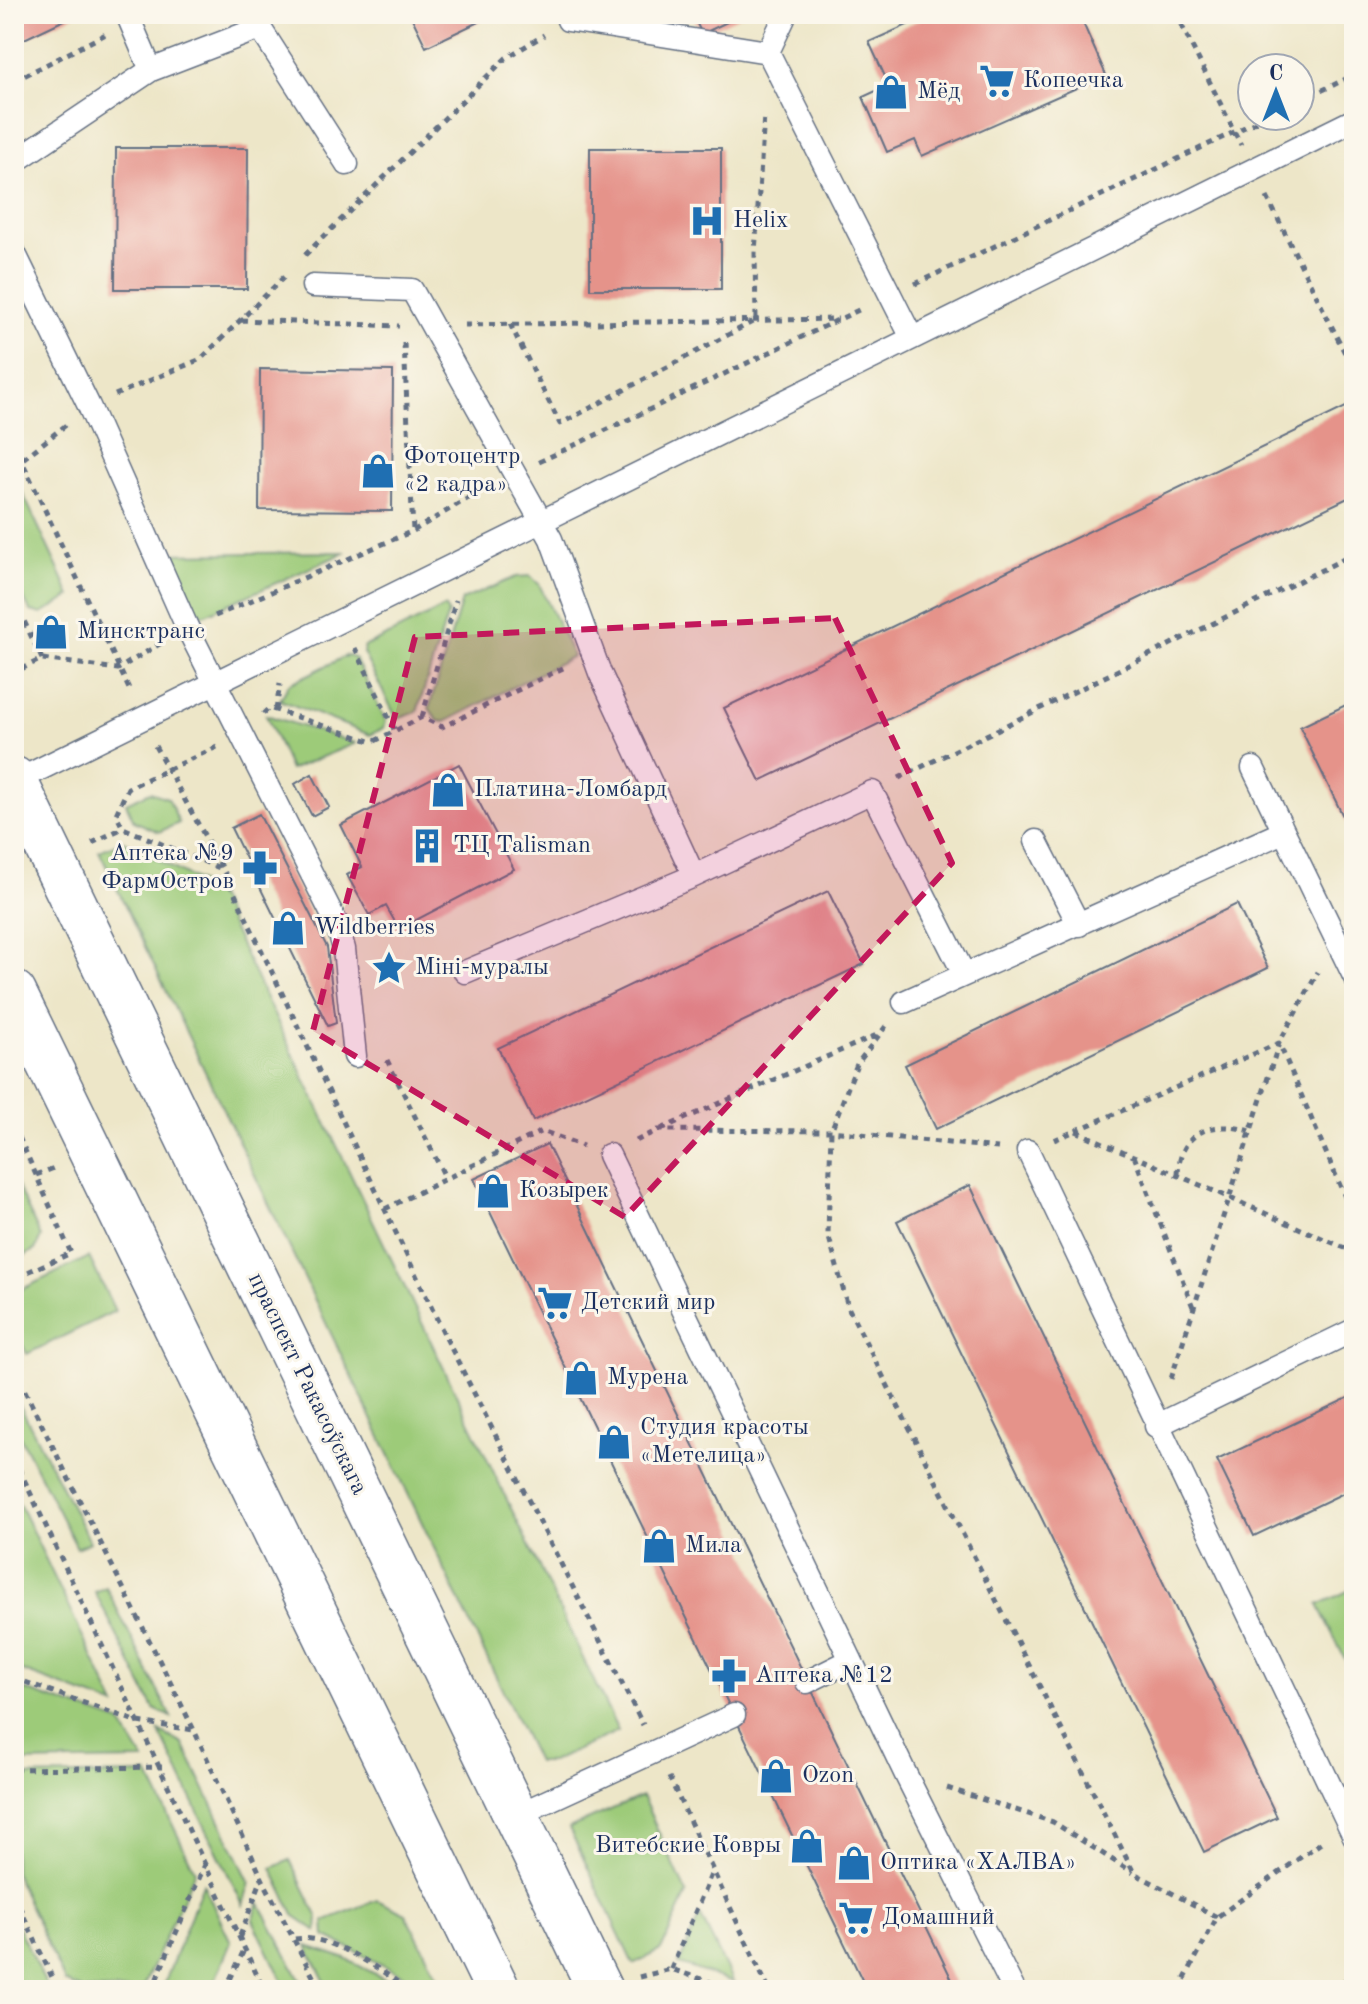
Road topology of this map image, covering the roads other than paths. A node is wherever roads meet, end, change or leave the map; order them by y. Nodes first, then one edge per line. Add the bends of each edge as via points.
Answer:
1 (786, 14) edge
2 (567, 17) edge
3 (128, 18) edge
4 (768, 52) junction
5 (151, 70) junction
6 (1354, 120) edge
7 (14, 162) edge
8 (347, 164) dead end
9 (14, 252) edge
10 (313, 286) dead end
11 (912, 338) junction
12 (541, 521) junction
13 (214, 682) junction
14 (1253, 768) dead end
15 (14, 781) edge
16 (1283, 832) junction
17 (1036, 841) dead end
18 (694, 876) junction
19 (1079, 925) junction
20 (465, 972) dead end
21 (964, 974) junction
22 (1354, 976) edge
23 (14, 993) edge
24 (904, 1002) road end
25 (355, 1056) dead end
26 (1028, 1151) road end
27 (609, 1155) road end
28 (1354, 1330) edge
29 (1156, 1426) junction
30 (851, 1660) junction
31 (807, 1682) dead end
32 (734, 1715) dead end
33 (515, 1816) junction
34 (1351, 1830) edge
35 (618, 1984) edge
36 (1354, 1987) edge
37 (498, 1990) edge
38 (1014, 1990) edge
39 (1348, 1990) edge

1 - 4 lane
2 - 4 lane
3 - 5 lane
4 - 11 lane
5 - 7 lane
5 - 8 lane via 260,28
6 - 11 lane
9 - 13 lane
10 - 12 lane via 412,290
11 - 12 lane
12 - 13 lane
12 - 18 lane via 600,673
13 - 15 lane
13 - 25 lane via 337,924
14 - 16 lane
15 - 33 main road, праспект Ракасоўскага
16 - 19 lane
16 - 22 lane
17 - 19 lane
18 - 20 lane
18 - 21 lane via 872,792
19 - 21 lane
21 - 24 lane
23 - 37 main road
26 - 29 lane
27 - 30 lane
28 - 29 lane
29 - 34 lane
30 - 31 lane
30 - 38 lane
32 - 33 lane
33 - 35 main road, праспект Ракасоўскага
36 - 39 lane

